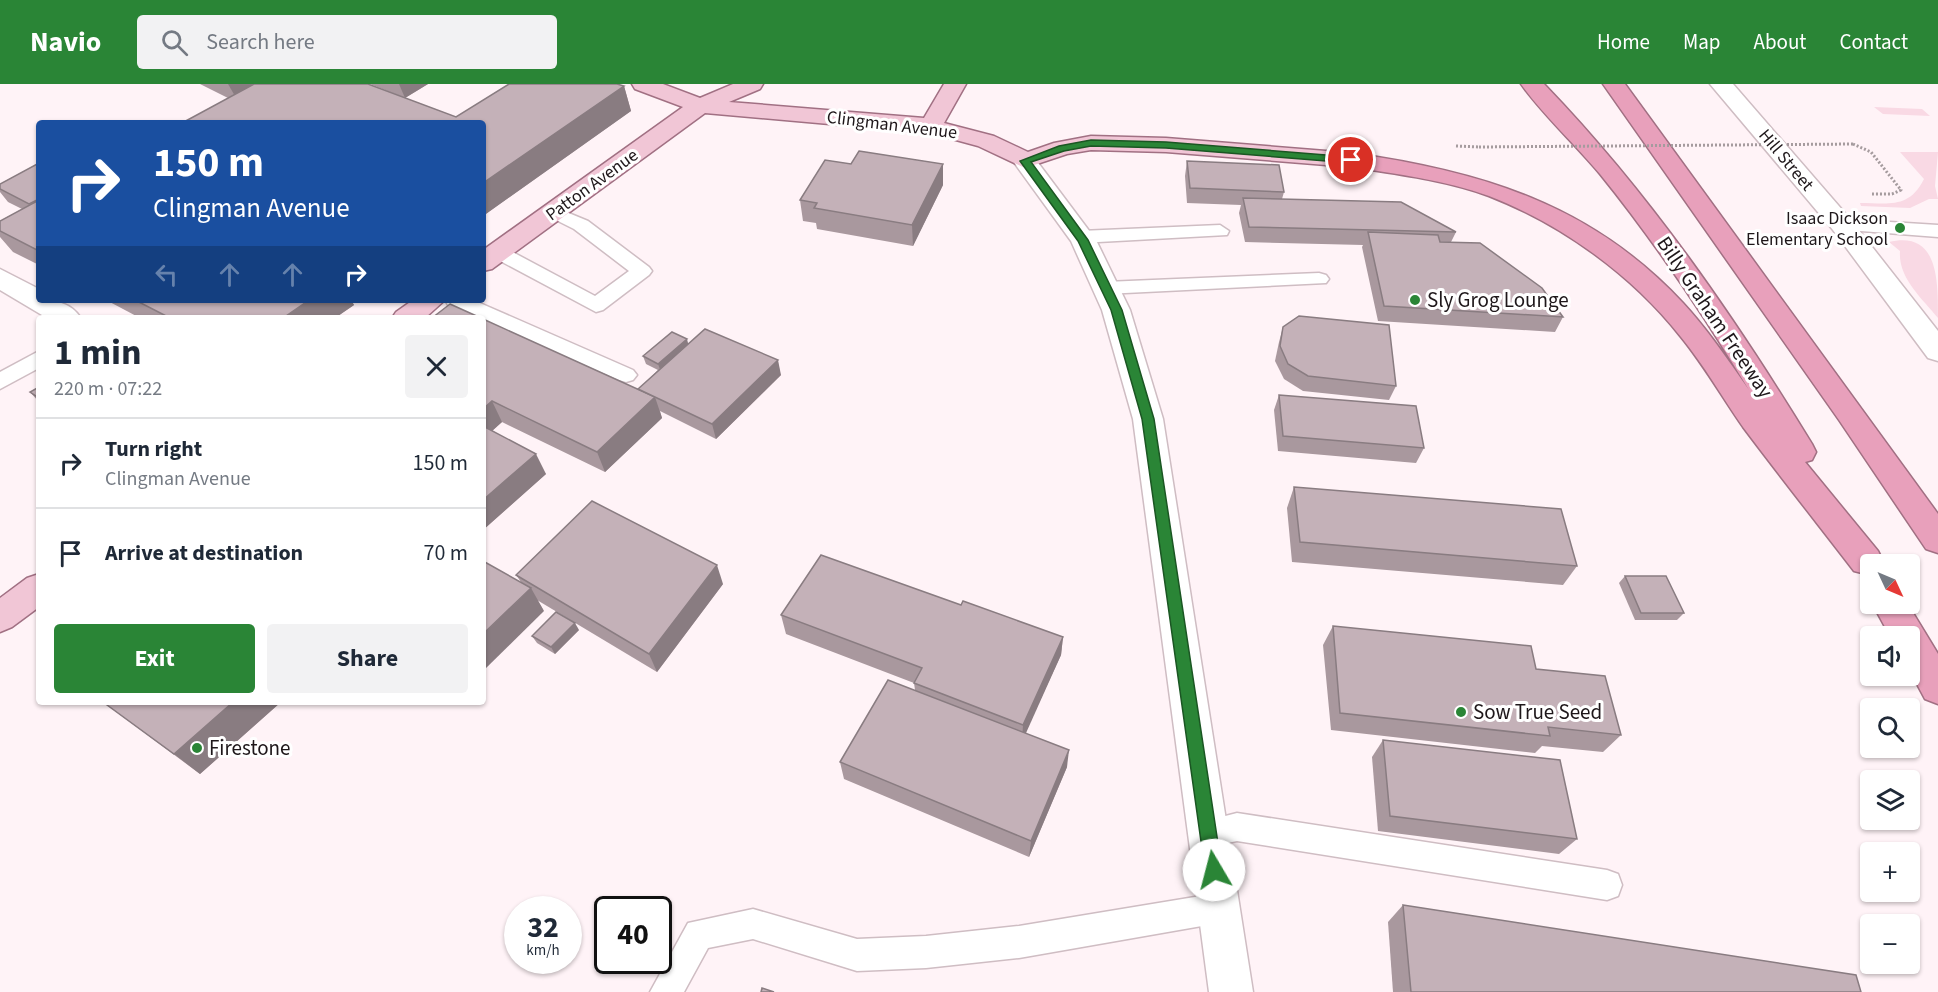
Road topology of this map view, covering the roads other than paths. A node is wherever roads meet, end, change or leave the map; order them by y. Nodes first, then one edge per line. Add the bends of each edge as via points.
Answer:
1 (644, 84) edge
2 (713, 84) edge
3 (752, 84) edge
4 (955, 84) edge
5 (1532, 84) edge
6 (1614, 84) edge
7 (1721, 84) edge
8 (700, 106) junction
9 (931, 126) junction
10 (1351, 160) joint
11 (1025, 161) junction
12 (554, 212) junction
13 (1842, 225) junction
14 (1220, 231) dead end
15 (1938, 231) edge
16 (1080, 237) junction
17 (490, 257) edge
18 (0, 278) edge
19 (1319, 279) dead end
20 (1105, 288) junction
21 (36, 299) edge
22 (42, 303) edge
23 (427, 303) edge
24 (462, 303) edge
25 (62, 315) edge
26 (410, 315) edge
27 (1938, 351) edge
28 (36, 360) edge
29 (626, 375) dead end
30 (0, 382) edge
31 (1938, 540) edge
32 (1861, 554) edge
33 (1860, 556) edge
34 (36, 590) edge
35 (0, 617) edge
36 (1920, 656) edge
37 (1938, 688) edge
38 (1208, 833) junction
39 (1607, 885) dead end
40 (1219, 908) junction
41 (666, 992) edge
42 (1231, 992) edge

1 - 8 main road, Clingman Avenue
2 - 8 main road, Patton Avenue
3 - 8 main road, Patton Avenue
4 - 9 main road
5 - 32 highway, Billy Graham Freeway via 1587,142 1695,282 1760,382
6 - 31 highway
7 - 13 street, Hill Street
8 - 9 main road, Clingman Avenue
8 - 12 main road, Patton Avenue
9 - 11 main road, Clingman Avenue via 977,138 1009,150
10 - 11 main road via 1091,143
10 - 33 highway via 1420,170 1497,191 1551,216 1616,260 1690,328 1757,424
11 - 16 street
12 - 17 main road, Patton Avenue
12 - 17 lane via 581,225 642,271 596,305
13 - 15 lane
13 - 27 street, Hill Street
14 - 16 lane
16 - 20 street
18 - 21 street
19 - 20 lane
20 - 38 street via 1116,310 1148,419
22 - 25 street
23 - 26 main road
24 - 29 lane
28 - 30 lane
34 - 35 main road
36 - 37 highway
38 - 39 lane via 1238,827
38 - 40 street
40 - 41 lane via 1019,942 856,955 753,924 699,934
40 - 42 street

